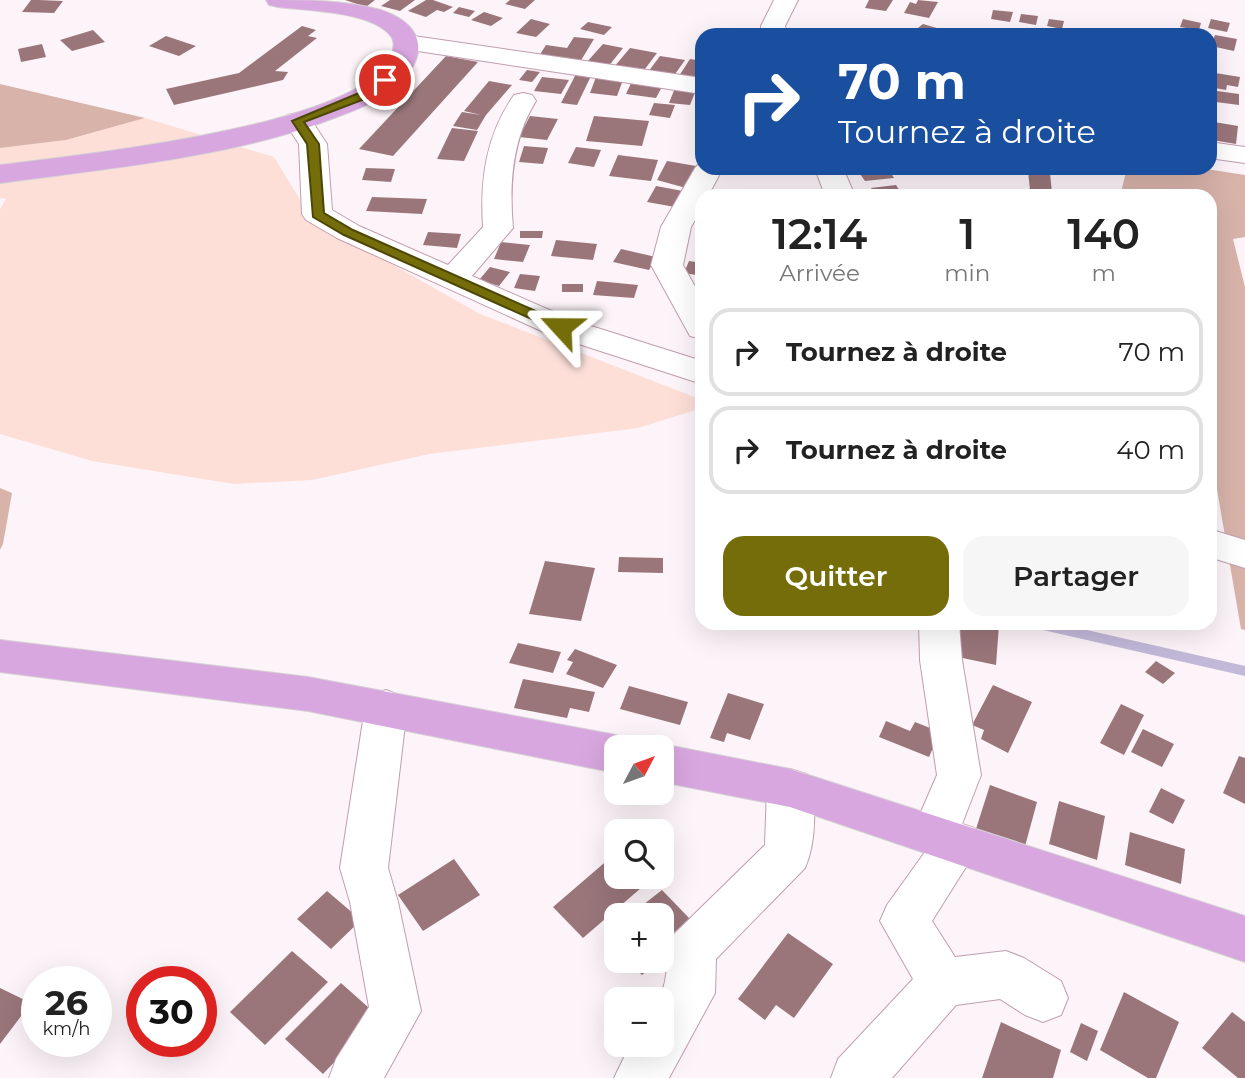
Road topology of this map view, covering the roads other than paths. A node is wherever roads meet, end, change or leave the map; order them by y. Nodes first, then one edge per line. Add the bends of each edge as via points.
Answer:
1 (278, 0) edge
2 (786, 0) edge
3 (321, 3) edge
4 (773, 28) edge
5 (407, 43) junction
6 (695, 85) edge
7 (523, 101) dead end
8 (298, 121) junction
9 (1217, 151) edge
10 (1245, 155) edge
11 (0, 174) edge
12 (695, 193) edge
13 (452, 279) junction
14 (695, 316) edge
15 (695, 371) edge
16 (1217, 545) edge
17 (1245, 554) edge
18 (939, 630) edge
19 (0, 656) edge
20 (386, 708) junction
21 (604, 752) edge
22 (674, 765) edge
23 (789, 788) junction
24 (946, 839) junction
25 (1245, 939) edge
26 (943, 982) junction
27 (1043, 998) dead end
28 (674, 1020) edge
29 (652, 1057) edge
30 (355, 1078) edge
31 (640, 1078) edge
32 (857, 1078) edge

1 - 3 highway
2 - 4 street
3 - 5 highway via 381,19 399,29
5 - 6 street
5 - 8 highway via 402,64 363,96
7 - 13 street via 515,110 497,171 498,228
8 - 11 highway via 165,152
8 - 13 street via 313,144 317,214
9 - 10 street
12 - 14 street via 676,227 667,265
13 - 15 street via 561,327
16 - 17 street
18 - 24 street via 959,775
19 - 20 highway
20 - 21 highway
20 - 30 street via 364,868 395,1012
22 - 23 highway
23 - 24 highway
23 - 28 street via 788,853 691,950 690,993
24 - 25 highway
24 - 26 street via 904,921
26 - 27 street via 1006,975
26 - 32 street
29 - 31 street

